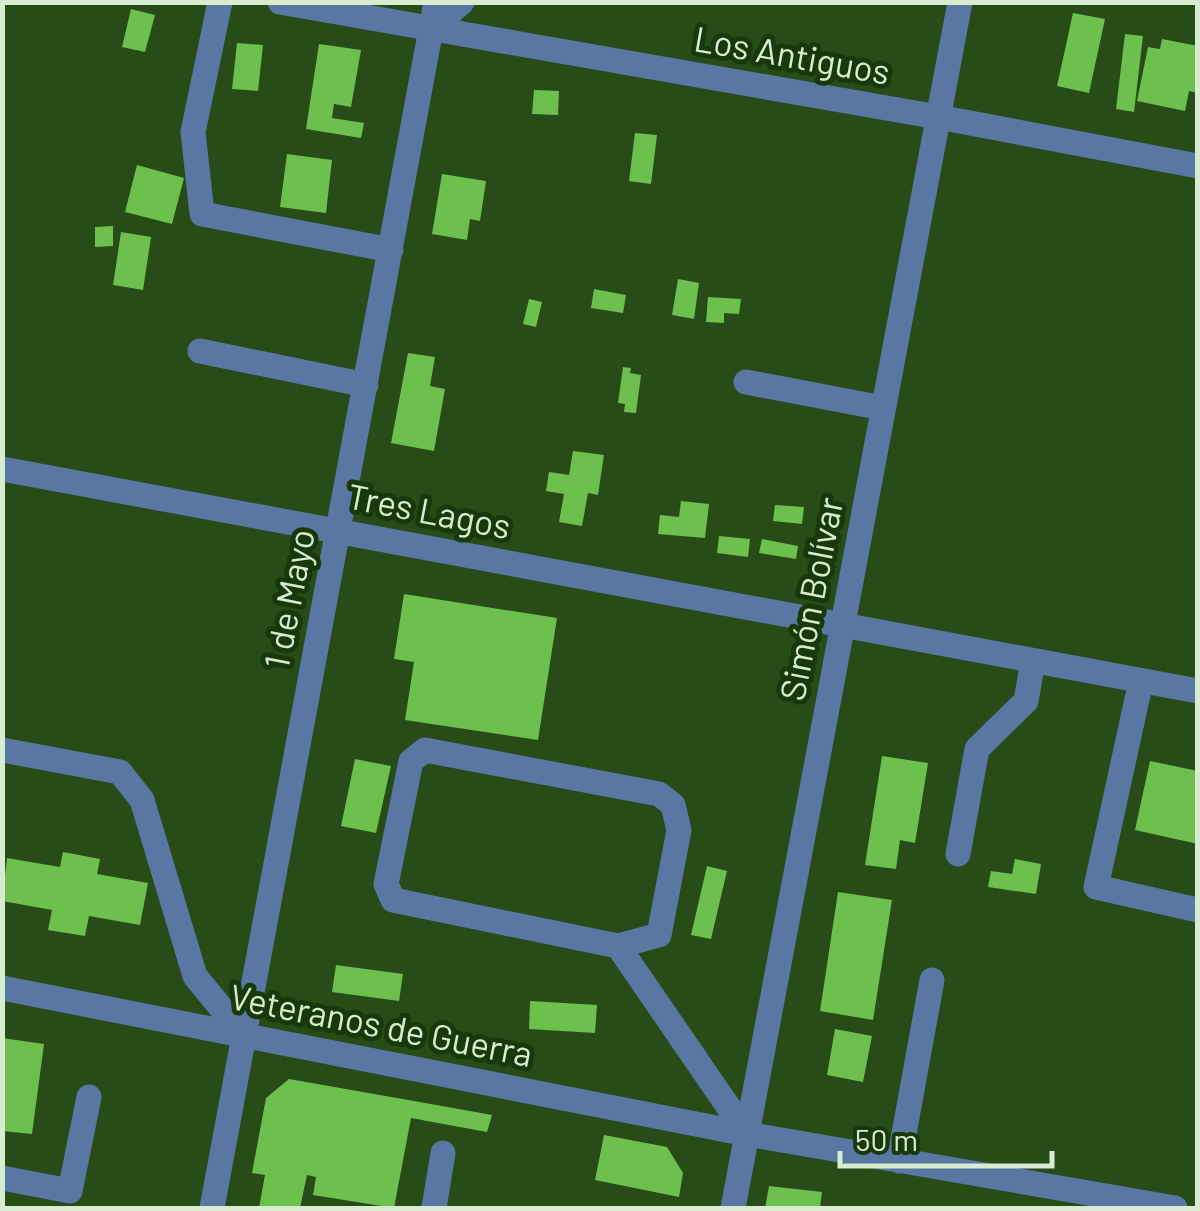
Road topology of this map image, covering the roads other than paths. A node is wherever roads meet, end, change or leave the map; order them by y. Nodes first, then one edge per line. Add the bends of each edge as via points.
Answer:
1 (220, 2) edge
2 (280, 2) edge
3 (436, 2) edge
4 (462, 2) edge
5 (960, 2) edge
6 (431, 29) junction
7 (938, 117) junction
8 (1198, 166) edge
9 (391, 250) junction
10 (200, 350) dead end
11 (746, 382) dead end
12 (366, 386) junction
13 (883, 408) junction
14 (2, 469) edge
15 (338, 531) junction
16 (842, 625) junction
17 (1032, 660) junction
18 (1140, 680) junction
19 (1198, 691) edge
20 (2, 750) edge
21 (958, 854) dead end
22 (1198, 910) edge
23 (618, 946) junction
24 (932, 980) dead end
25 (2, 988) edge
26 (244, 1036) junction
27 (88, 1097) dead end
28 (747, 1134) junction
29 (443, 1152) dead end
30 (900, 1161) junction
31 (2, 1178) edge
32 (1078, 1200) edge
33 (212, 1208) edge
34 (434, 1208) edge
35 (733, 1208) edge
36 (1175, 1208) edge

1 - 9 street via 192,132 202,214
2 - 6 street, Los Antiguos
3 - 6 street, 1 de Mayo
4 - 6 street
5 - 7 street, Simón Bolívar
6 - 7 street, Los Antiguos
6 - 9 street, 1 de Mayo
7 - 8 street, Los Antiguos
7 - 13 street, Simón Bolívar
9 - 12 street, 1 de Mayo
10 - 12 street
11 - 13 street
12 - 15 street, 1 de Mayo
13 - 16 street, Simón Bolívar
14 - 15 street, Tres Lagos
15 - 16 street, Tres Lagos
15 - 26 street, 1 de Mayo
16 - 17 street, Tres Lagos
16 - 28 street, Simón Bolívar
17 - 18 street, Tres Lagos
17 - 21 street via 1026,700 977,748
18 - 19 street, Tres Lagos
18 - 22 street via 1096,887
20 - 26 street via 120,772 142,800 195,976
23 - 23 street via 394,900 386,884 411,762 425,750 659,794 673,806 680,830 659,935
23 - 28 street
24 - 30 street
25 - 26 street, Veteranos de Guerra
26 - 28 street, Veteranos de Guerra
26 - 33 street, 1 de Mayo
27 - 31 street via 70,1191
28 - 30 street, Veteranos de Guerra
28 - 35 street, Simón Bolívar
29 - 34 street
30 - 32 street, Veteranos de Guerra
32 - 36 street, Veteranos de Guerra

